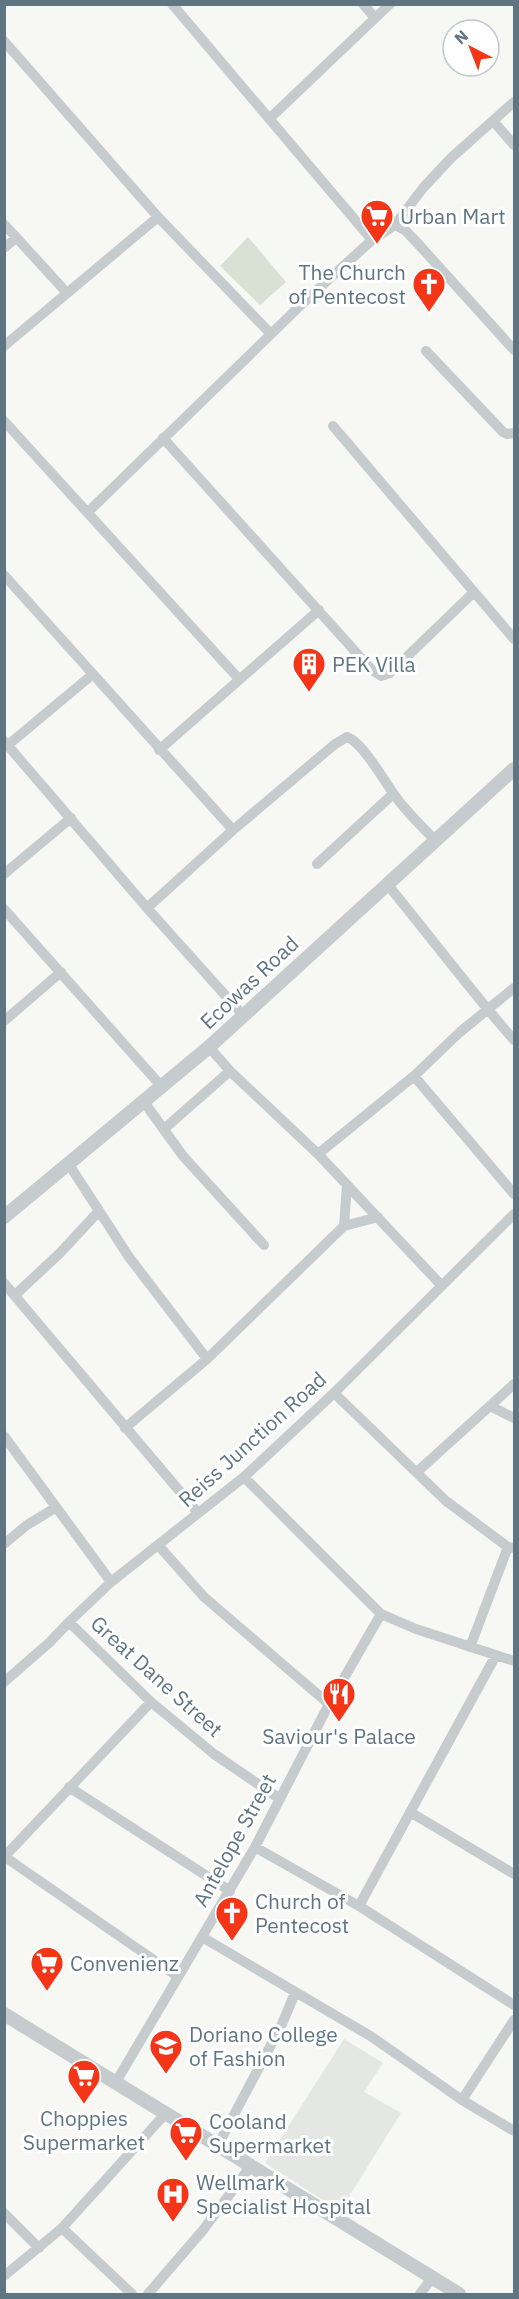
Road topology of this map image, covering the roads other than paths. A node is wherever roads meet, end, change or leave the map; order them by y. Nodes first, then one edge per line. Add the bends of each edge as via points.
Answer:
1 (172, 4) edge
2 (363, 4) edge
3 (390, 4) edge
4 (375, 18) junction
5 (4, 41) edge
6 (514, 102) edge
7 (270, 118) junction
8 (494, 122) junction
9 (514, 145) edge
10 (158, 217) junction
11 (4, 225) edge
12 (395, 225) junction
13 (16, 238) junction
14 (372, 240) junction
15 (4, 248) edge
16 (67, 293) junction
17 (271, 334) junction
18 (4, 346) edge
19 (426, 351) dead end
20 (514, 351) edge
21 (4, 421) edge
22 (333, 426) dead end
23 (514, 434) edge
24 (163, 438) junction
25 (88, 512) junction
26 (4, 575) edge
27 (473, 593) junction
28 (319, 610) junction
29 (514, 639) edge
30 (93, 674) junction
31 (239, 680) junction
32 (6, 743) edge
33 (159, 750) junction
34 (514, 770) edge
35 (393, 794) junction
36 (71, 818) junction
37 (232, 830) junction
38 (435, 840) junction
39 (317, 864) dead end
40 (4, 874) edge
41 (387, 884) junction
42 (147, 908) junction
43 (4, 909) edge
44 (61, 972) junction
45 (514, 988) edge
46 (486, 1010) junction
47 (243, 1015) junction
48 (4, 1021) edge
49 (514, 1040) edge
50 (209, 1047) junction
51 (230, 1071) junction
52 (414, 1076) junction
53 (162, 1087) junction
54 (144, 1102) junction
55 (164, 1129) junction
56 (318, 1154) junction
57 (68, 1163) junction
58 (346, 1185) junction
59 (514, 1194) edge
60 (99, 1211) junction
61 (514, 1214) edge
62 (4, 1217) edge
63 (378, 1217) junction
64 (344, 1226) junction
65 (264, 1245) dead end
66 (4, 1283) edge
67 (441, 1285) junction
68 (15, 1295) junction
69 (207, 1359) junction
70 (514, 1384) edge
71 (334, 1393) junction
72 (490, 1406) junction
73 (514, 1418) edge
74 (125, 1428) junction
75 (4, 1436) edge
76 (417, 1472) junction
77 (244, 1477) junction
78 (55, 1508) junction
79 (198, 1513) junction
80 (4, 1544) edge
81 (159, 1546) junction
82 (511, 1548) edge
83 (111, 1582) junction
84 (381, 1614) junction
85 (69, 1622) junction
86 (470, 1647) junction
87 (496, 1655) junction
88 (514, 1661) edge
89 (4, 1682) edge
90 (151, 1702) junction
91 (330, 1704) junction
92 (69, 1787) junction
93 (280, 1799) junction
94 (410, 1812) junction
95 (255, 1847) junction
96 (5, 1857) edge
97 (514, 1874) edge
98 (230, 1891) junction
99 (359, 1906) junction
100 (202, 1936) junction
101 (177, 1977) junction
102 (295, 1993) junction
103 (514, 2005) edge
104 (4, 2013) edge
105 (514, 2020) edge
106 (116, 2082) junction
107 (462, 2100) junction
108 (166, 2113) junction
109 (514, 2131) edge
110 (218, 2145) junction
111 (250, 2166) junction
112 (4, 2213) edge
113 (62, 2228) junction
114 (39, 2248) junction
115 (4, 2276) edge
116 (432, 2277) junction
117 (132, 2295) edge
118 (148, 2295) edge
119 (420, 2295) edge
120 (459, 2295) edge

1 - 7 street
2 - 4 street
3 - 4 street
4 - 7 street
5 - 10 street
6 - 8 street
7 - 14 street
8 - 9 street
8 - 12 street via 423,188
10 - 16 street
10 - 17 street
11 - 13 street
12 - 14 street
12 - 20 street via 421,246
13 - 15 street
13 - 16 street
14 - 17 street
16 - 18 street
17 - 24 street
19 - 23 street via 502,432
21 - 25 street
22 - 27 street
24 - 25 street
24 - 28 street
25 - 31 street
26 - 30 street
27 - 28 street via 390,673 381,676
27 - 29 street
28 - 31 street
30 - 32 street
30 - 33 street
31 - 33 street
32 - 36 street
33 - 37 street
34 - 38 street, Ecowas Road
35 - 37 street via 364,752 347,737
35 - 38 street
35 - 39 street
36 - 40 street
36 - 42 street
37 - 42 street
38 - 41 street, Ecowas Road
41 - 46 street
41 - 47 street, Ecowas Road
42 - 47 street
43 - 44 street
44 - 48 street
44 - 53 street
45 - 46 street
46 - 49 street
46 - 52 street
47 - 50 street, Ecowas Road
50 - 51 street
50 - 53 street, Ecowas Road
51 - 55 street
51 - 56 street
52 - 56 street
52 - 59 street
53 - 54 street, Ecowas Road
54 - 55 street
54 - 57 street, Ecowas Road
55 - 65 street via 183,1156
56 - 58 street
57 - 60 street
57 - 62 street, Ecowas Road
58 - 63 street
58 - 64 street
60 - 68 street
60 - 69 street
61 - 67 street, Reiss Junction Road
63 - 64 street
63 - 67 street
64 - 69 street
66 - 68 street
67 - 71 street, Reiss Junction Road
68 - 74 street
69 - 74 street
70 - 72 street
71 - 76 street
71 - 77 street, Reiss Junction Road
72 - 73 street
72 - 76 street
74 - 79 street
75 - 78 street
76 - 82 street via 446,1501
77 - 79 street, Reiss Junction Road
77 - 84 street
78 - 80 street
78 - 83 street
79 - 81 street, Reiss Junction Road
81 - 83 street, Reiss Junction Road
81 - 91 street via 204,1597
82 - 86 street
83 - 85 street, Reiss Junction Road
84 - 86 street
84 - 91 street, Antelope Street
85 - 89 street, Reiss Junction Road
85 - 90 street, Great Dane Street
86 - 87 street
87 - 88 street
87 - 94 street
90 - 92 street
90 - 93 street, Great Dane Street via 214,1754
91 - 93 street, Antelope Street
92 - 96 street
92 - 98 street
93 - 95 street, Antelope Street
94 - 97 street
94 - 99 street
95 - 98 street, Antelope Street
95 - 99 street
96 - 101 street
98 - 100 street, Antelope Street
99 - 103 street
100 - 101 street, Antelope Street
100 - 102 street
101 - 106 street, Antelope Street
102 - 107 street via 372,2037
102 - 110 street
104 - 106 street
105 - 107 street
106 - 108 street
107 - 109 street
108 - 110 street
108 - 113 street
110 - 111 street
111 - 116 street
111 - 118 street
112 - 114 street
113 - 114 street
113 - 117 street
114 - 115 street
116 - 119 street
116 - 120 street

